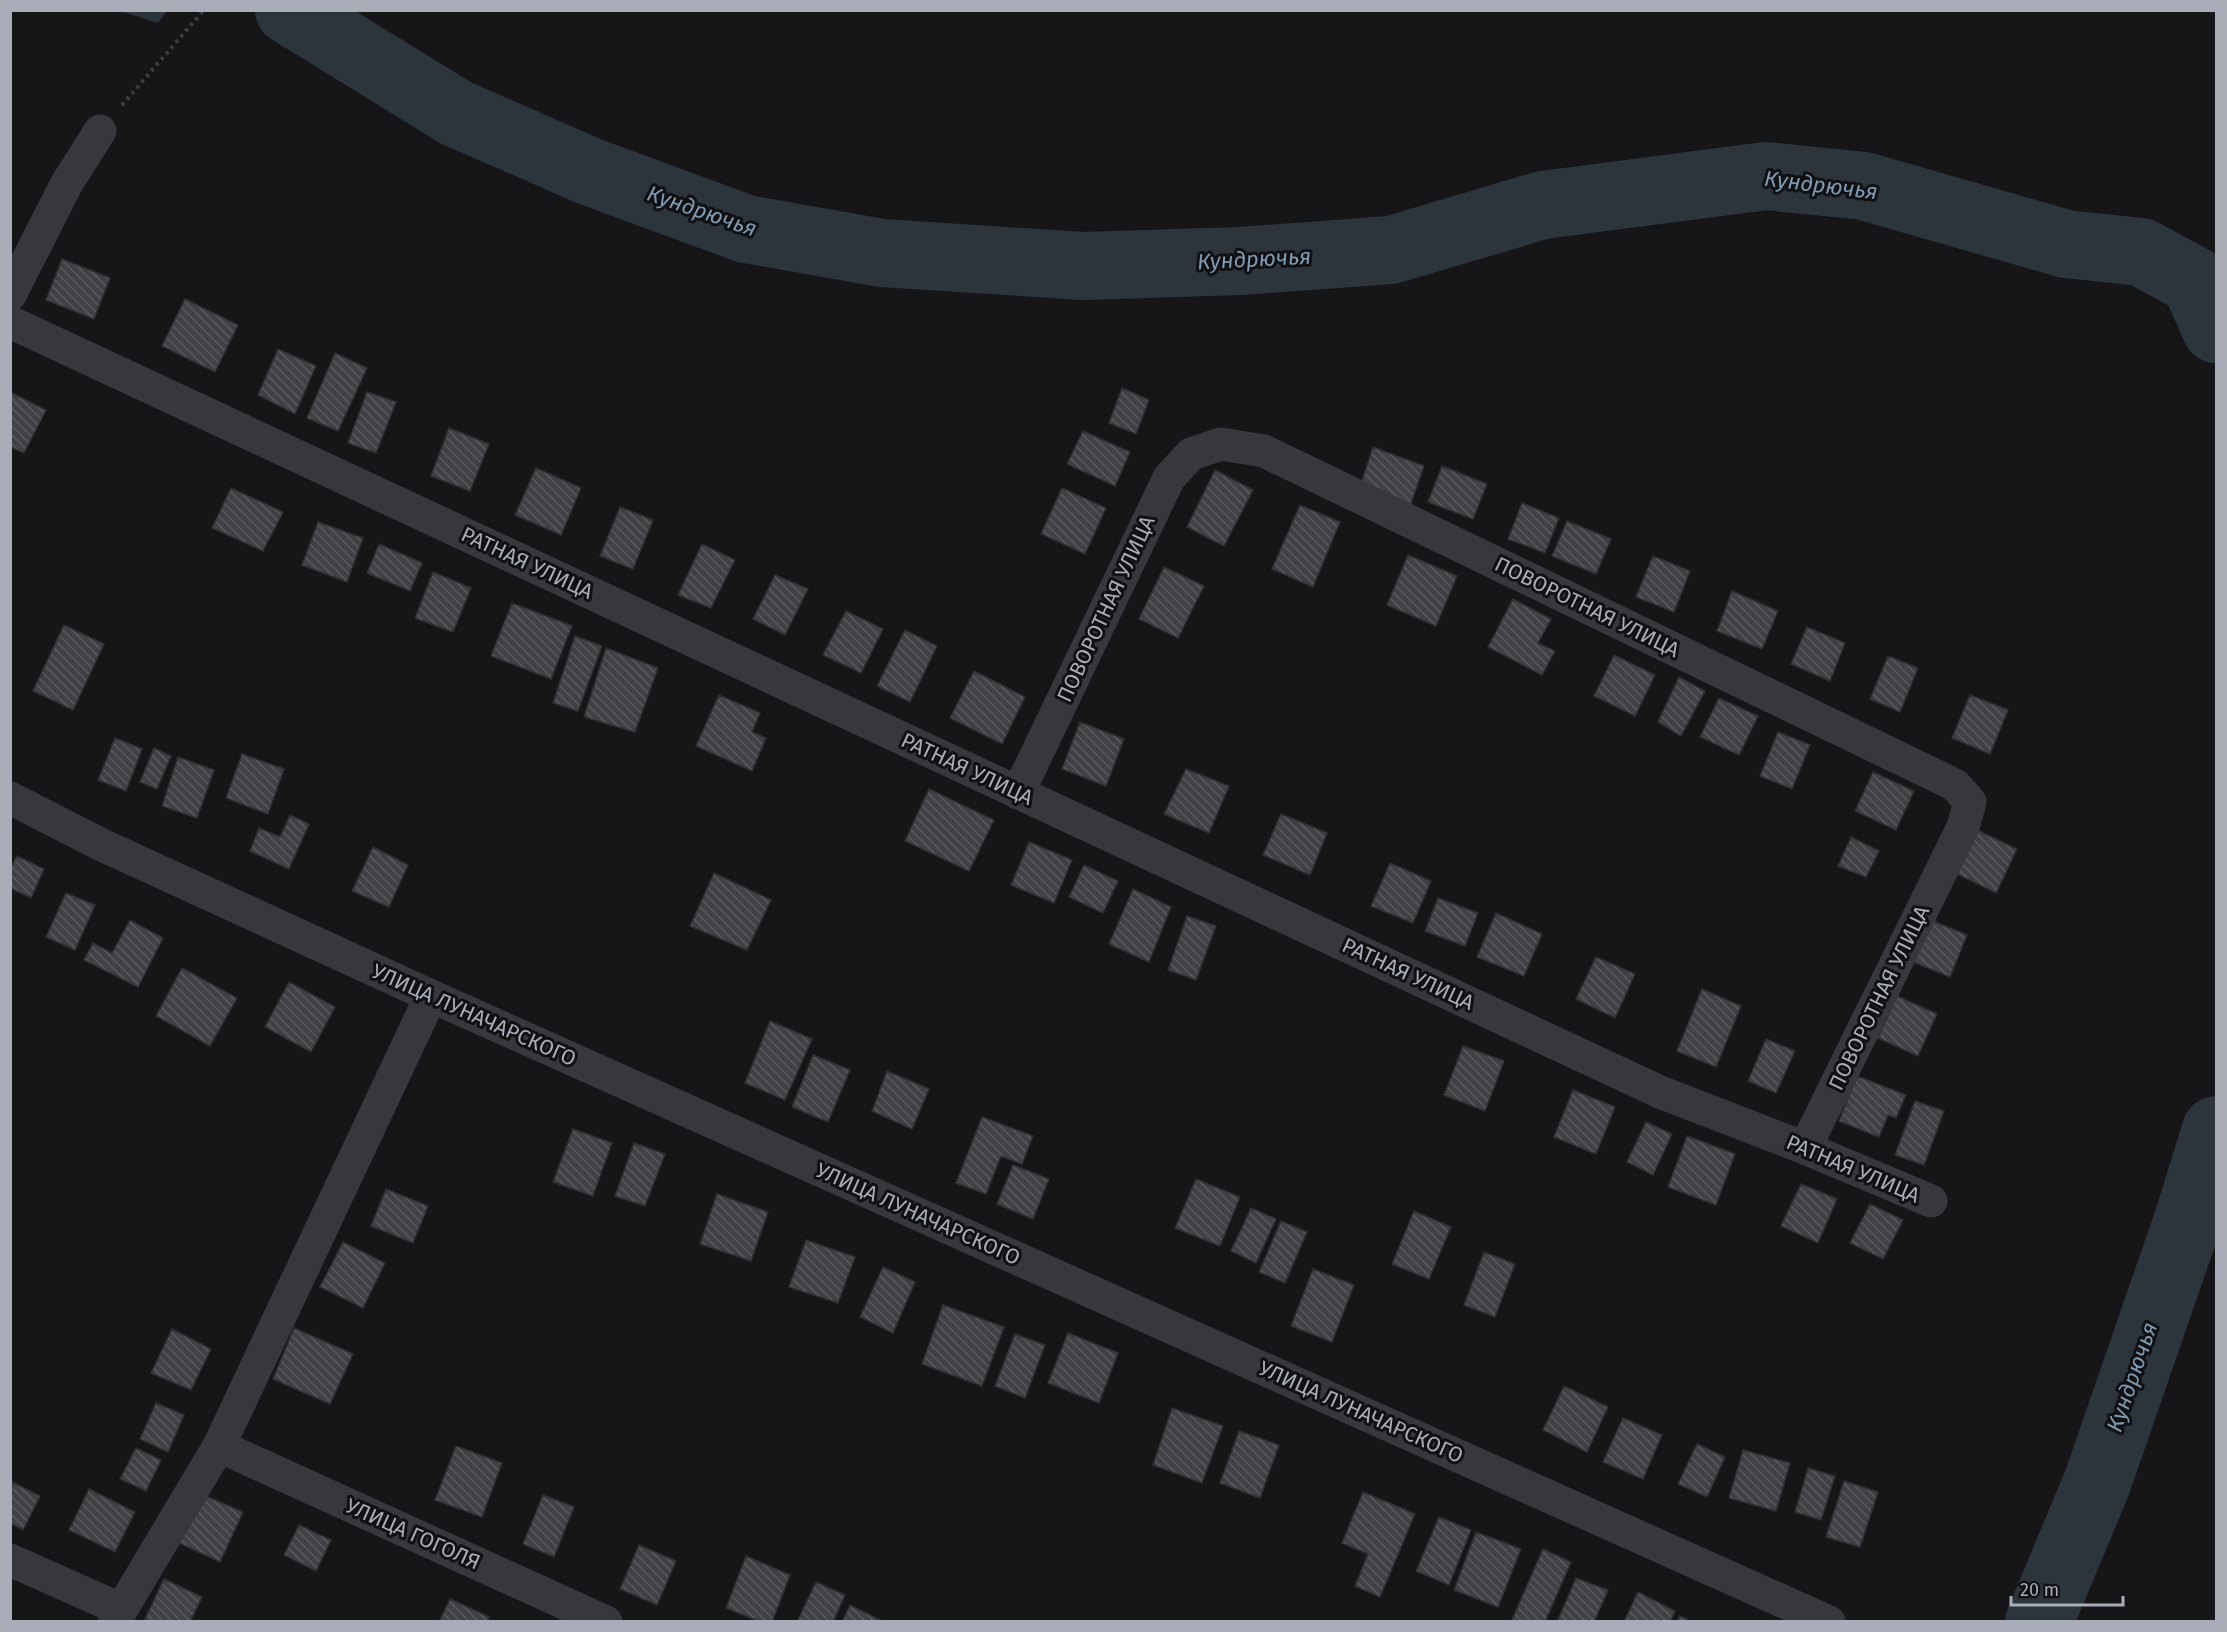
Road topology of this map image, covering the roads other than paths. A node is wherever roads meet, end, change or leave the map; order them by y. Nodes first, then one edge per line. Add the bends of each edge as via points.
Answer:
1 (100, 130) road end
2 (10, 295) edge
3 (10, 322) edge
4 (1018, 793) junction
5 (10, 798) edge
6 (431, 996) junction
7 (1804, 1148) junction
8 (1931, 1201) dead end
9 (219, 1446) junction
10 (10, 1560) edge
11 (117, 1615) edge
12 (606, 1622) edge
13 (1828, 1622) edge

1 - 2 street via 67,183
3 - 4 street, РАТНАЯ УЛИЦА
4 - 7 street, РАТНАЯ УЛИЦА via 1660,1092
4 - 7 street, ПОВОРОТНАЯ УЛИЦА via 1169,478 1191,454 1221,444 1264,452 1955,784 1970,802 1964,827
5 - 6 street, УЛИЦА ЛУНАЧАРСКОГО
6 - 9 street
6 - 13 street, УЛИЦА ЛУНАЧАРСКОГО
7 - 8 street, РАТНАЯ УЛИЦА
9 - 11 street
9 - 12 street, УЛИЦА ГОГОЛЯ
10 - 11 street

